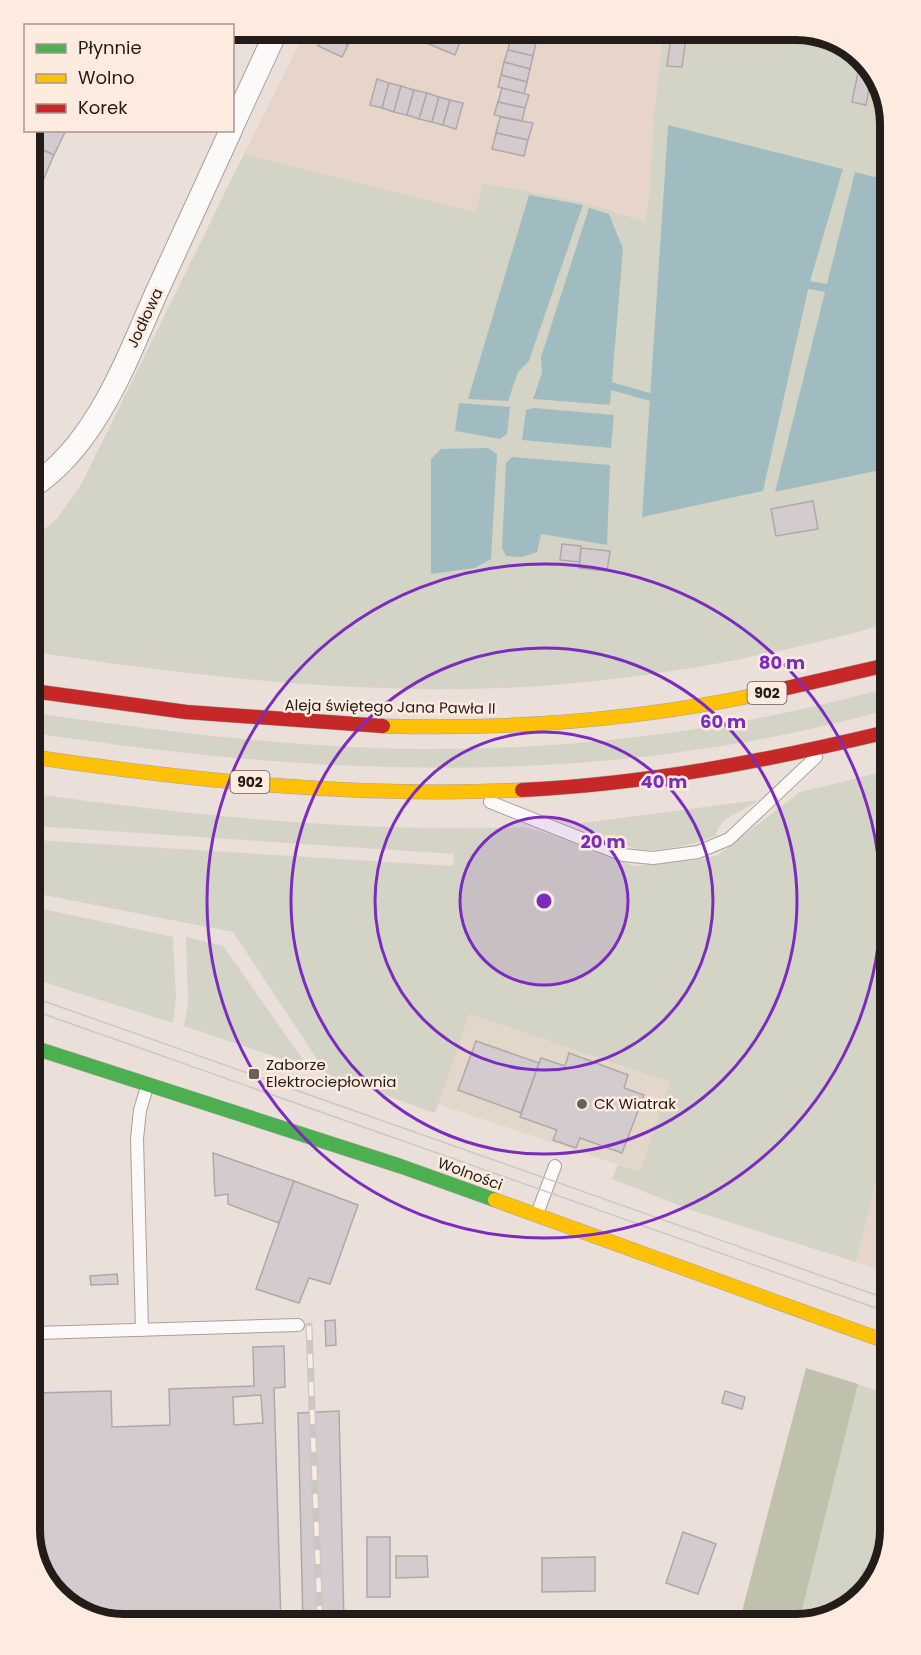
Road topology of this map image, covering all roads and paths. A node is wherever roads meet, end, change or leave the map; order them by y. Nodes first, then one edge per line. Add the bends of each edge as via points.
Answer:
1 (272, 40) edge
2 (234, 125) edge
3 (231, 132) edge
4 (41, 481) edge
5 (880, 666) edge
6 (41, 692) edge
7 (880, 734) edge
8 (827, 747) junction
9 (41, 758) edge
10 (467, 792) junction
11 (40, 1050) edge
12 (149, 1083) junction
13 (555, 1166) dead end
14 (537, 1215) junction
15 (298, 1325) dead end
16 (142, 1330) junction
17 (40, 1332) edge
18 (880, 1339) edge

1 - 2 street, Jodłowa
3 - 4 street, Jodłowa via 108,396 80,442
5 - 6 main road, Aleja świętego Jana Pawła II / 902 via 646,715 452,728 305,724 142,708
7 - 8 main road, 902
8 - 10 main road, 902 via 745,765 656,778 572,788
8 - 10 lane via 729,839 716,847 687,854 647,858 623,855
9 - 10 main road, 902 via 138,773 319,788
11 - 12 main road, Wolności
12 - 14 main road, Wolności
12 - 16 lane via 140,1110 137,1139
13 - 14 lane
14 - 18 main road, Wolności
15 - 16 lane
16 - 17 lane

